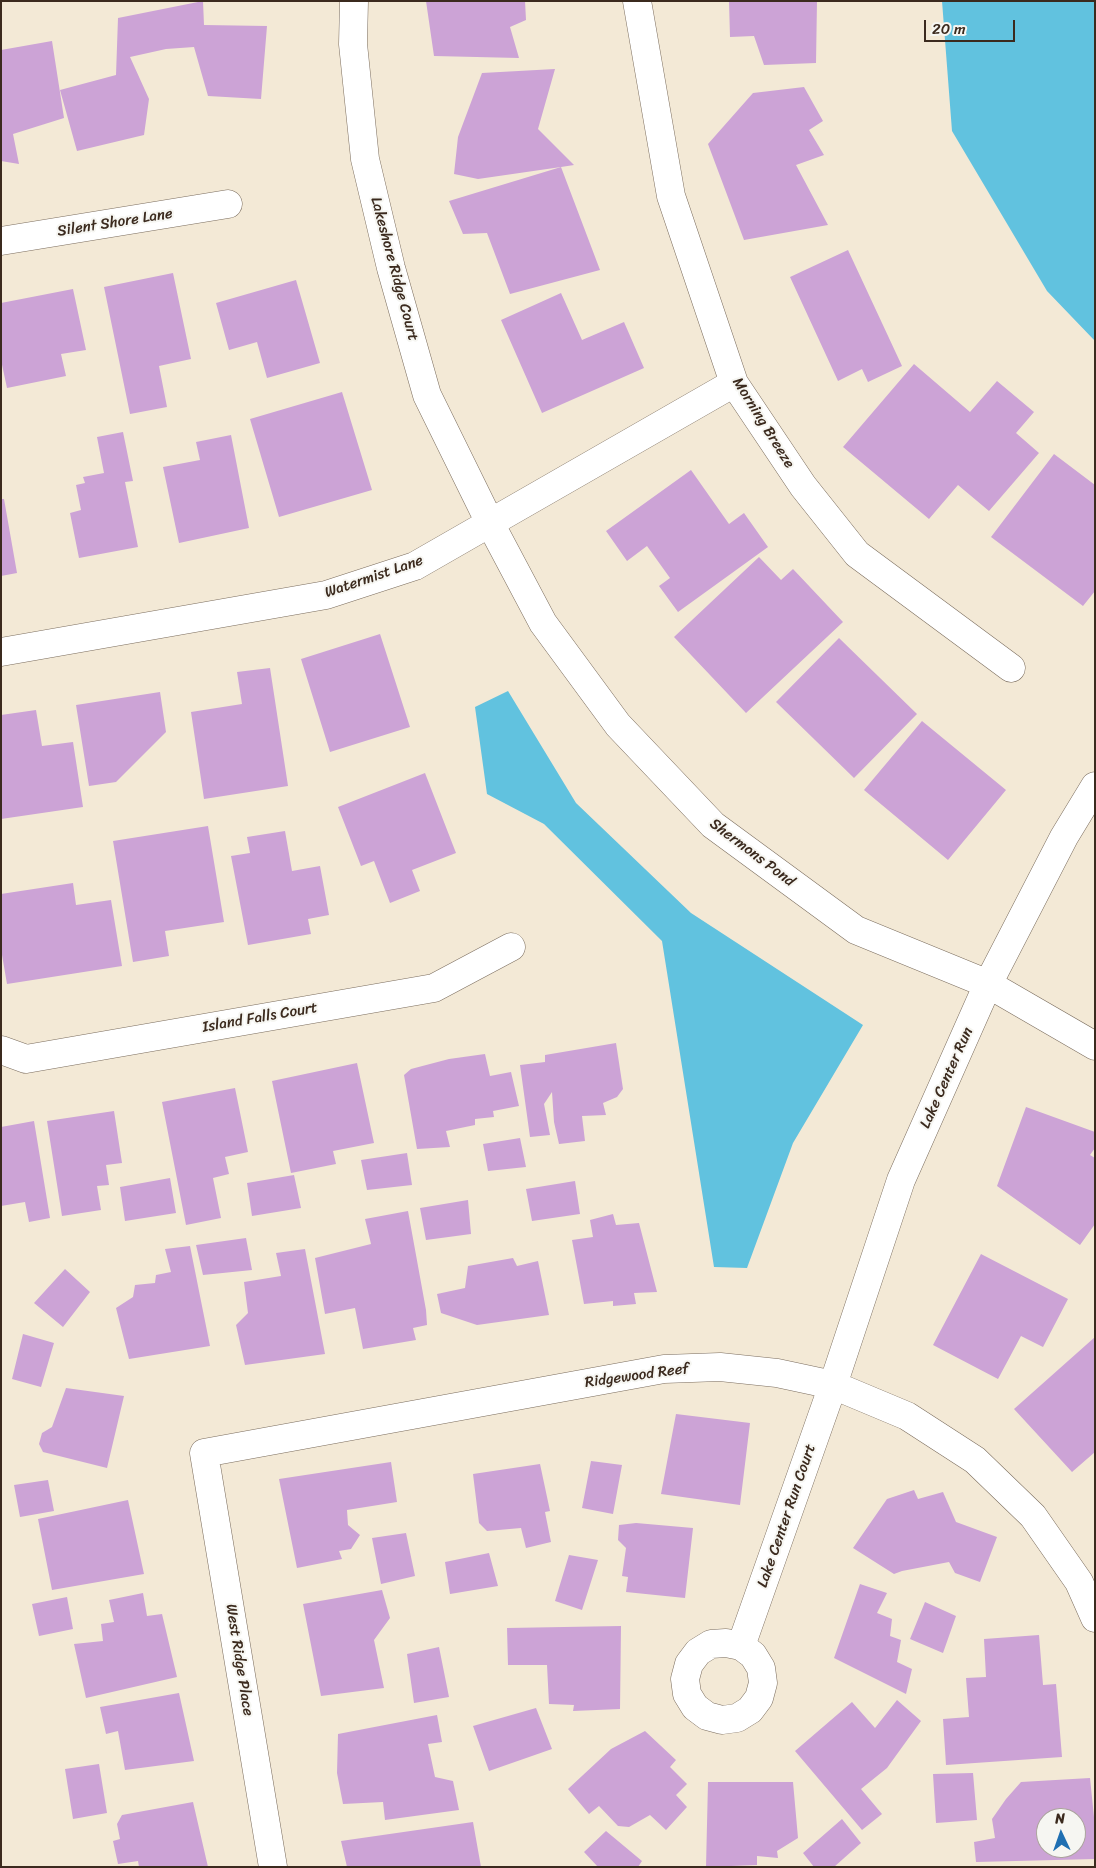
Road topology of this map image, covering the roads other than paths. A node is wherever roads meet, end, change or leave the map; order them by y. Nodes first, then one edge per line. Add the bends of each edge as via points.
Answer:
1 (354, 1) edge
2 (637, 1) edge
3 (228, 204) dead end
4 (1, 241) edge
5 (734, 383) junction
6 (490, 523) junction
7 (1, 652) edge
8 (1011, 668) dead end
9 (1095, 786) edge
10 (511, 947) dead end
11 (988, 984) junction
12 (1095, 1046) edge
13 (1, 1050) edge
14 (833, 1386) junction
15 (204, 1453) joint
16 (1095, 1618) edge
17 (741, 1646) dead end
18 (273, 1867) edge

1 - 6 street, Lakeshore Ridge Court via 353,44 365,159 392,268 427,395
2 - 5 street, Morning Breeze via 671,196
3 - 4 street, Silent Shore Lane
5 - 6 street, Watermist Lane
5 - 8 street, Morning Breeze via 803,486 856,554
6 - 7 street, Watermist Lane via 415,566 326,595
6 - 11 street, Shermons Pond via 543,623 595,694 618,725 713,825 856,930
9 - 11 street, Lake Center Run via 1064,837
10 - 13 street, Island Falls Court via 434,988 26,1059
11 - 12 street, Shermons Pond
11 - 14 street, Lake Center Run via 901,1180
14 - 15 street, Ridgewood Reef via 777,1373 720,1367 664,1369
14 - 16 street, Ridgewood Reef via 908,1416 974,1460 1032,1516 1079,1582
14 - 17 street, Lake Center Run Court
15 - 18 street, West Ridge Place

